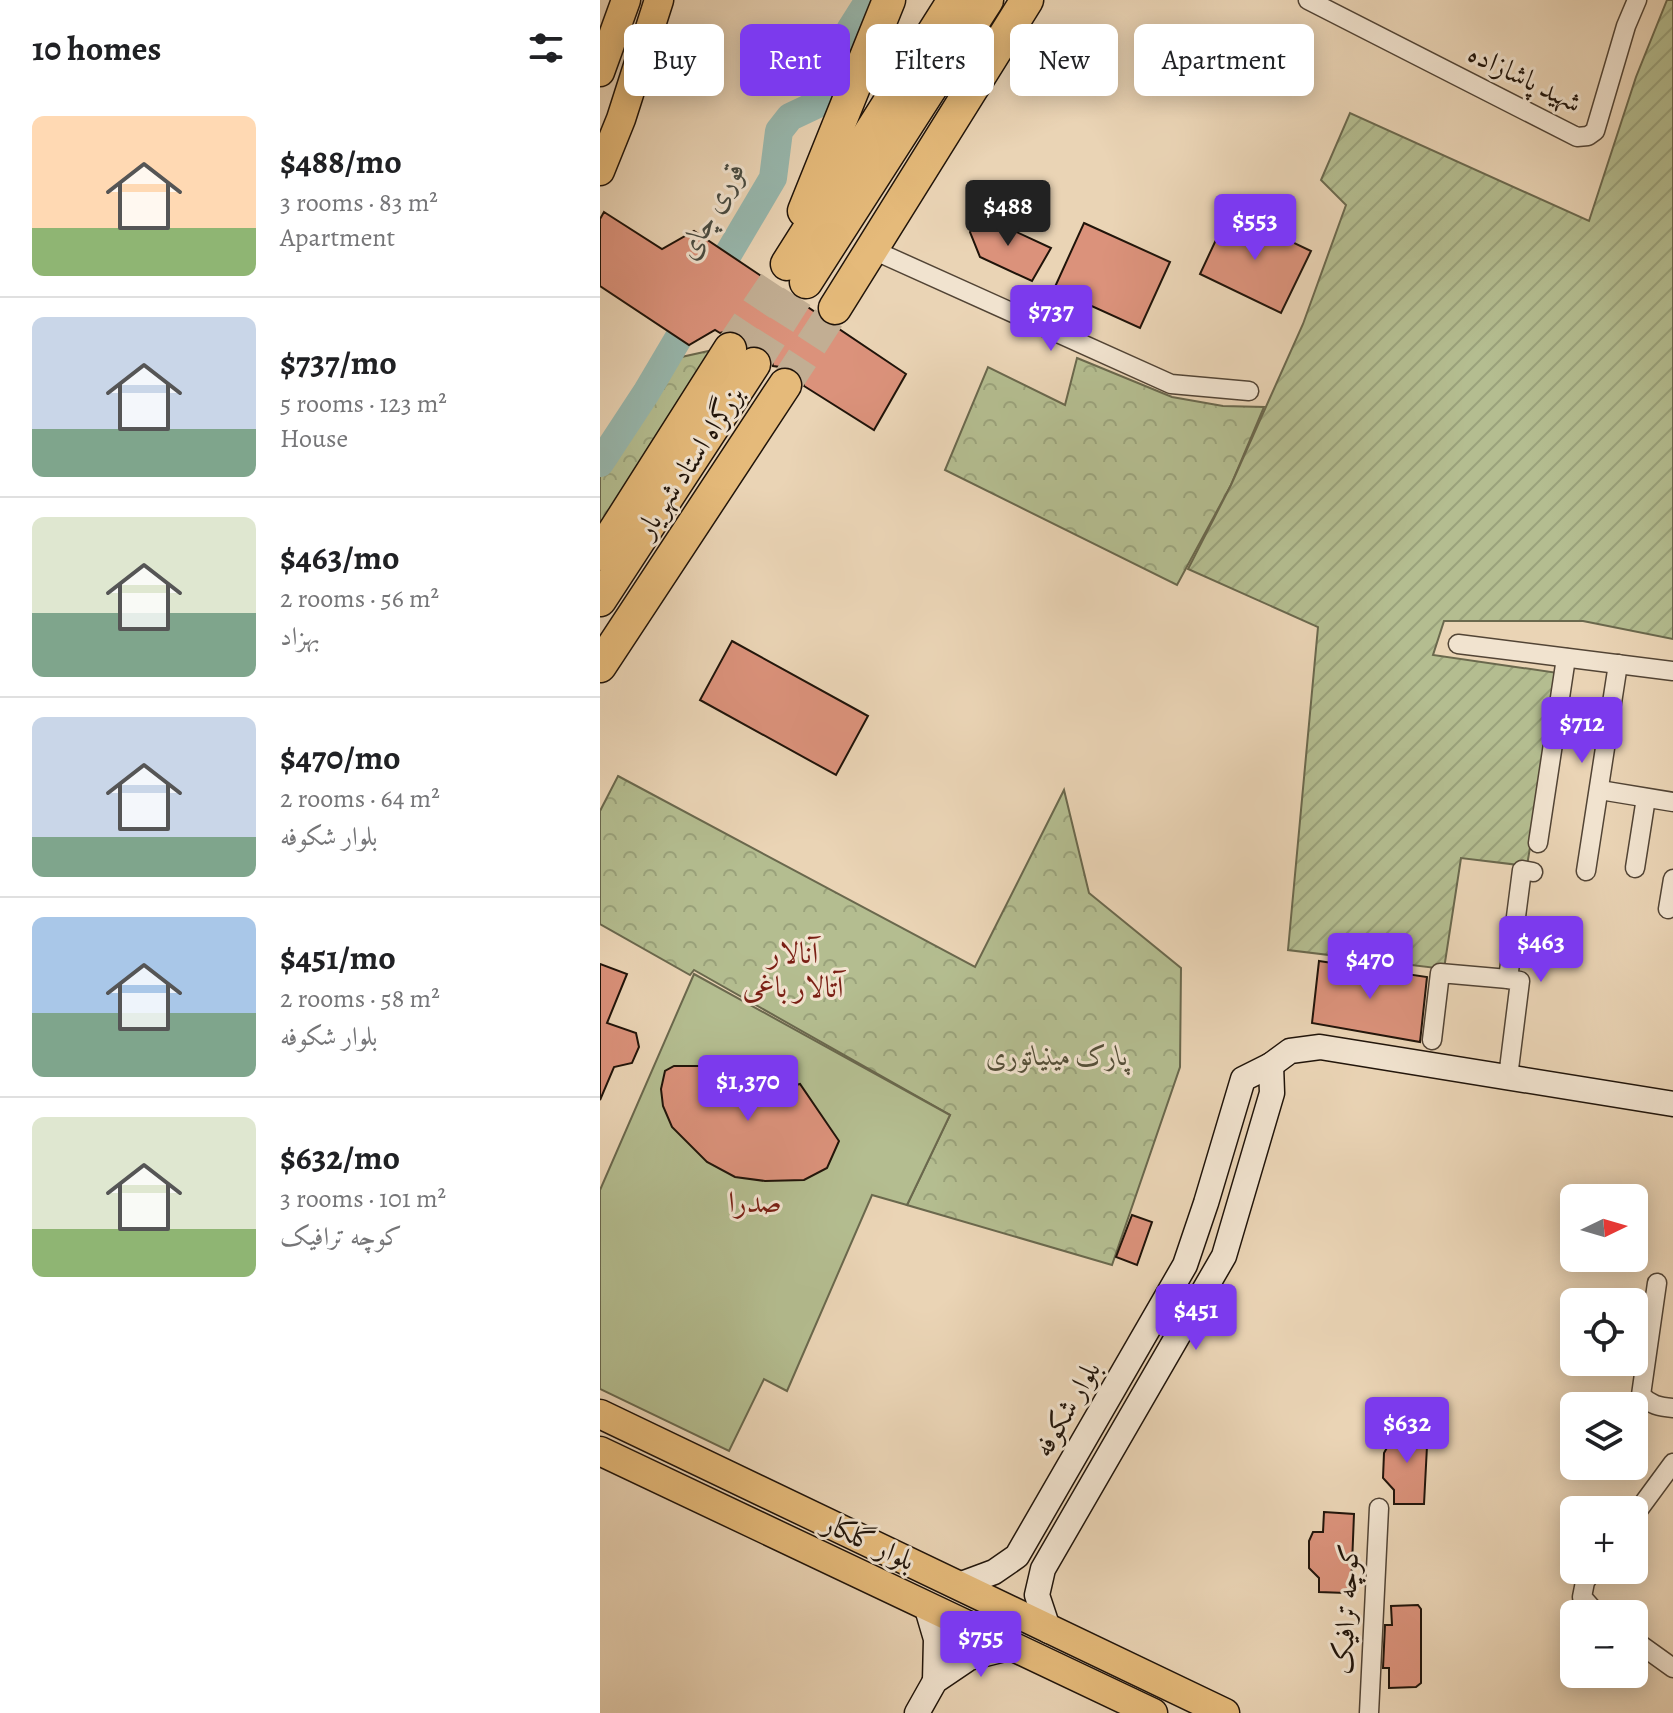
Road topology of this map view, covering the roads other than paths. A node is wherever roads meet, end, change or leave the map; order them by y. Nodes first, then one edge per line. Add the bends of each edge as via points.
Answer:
1 (626, 0) edge
2 (659, 0) edge
3 (889, 0) edge
4 (954, 0) edge
5 (987, 0) edge
6 (1027, 0) edge
7 (1308, 0) edge
8 (1637, 0) edge
9 (1343, 9) edge
10 (600, 72) edge
11 (600, 171) edge
12 (871, 249) junction
13 (797, 273) junction
14 (835, 308) tunnel mouth
15 (785, 385) tunnel mouth
16 (1249, 391) dead end
17 (600, 554) edge
18 (600, 600) edge
19 (1458, 644) dead end
20 (1566, 658) junction
21 (1618, 664) junction
22 (600, 666) edge
23 (1673, 671) edge
24 (1600, 790) junction
25 (1646, 798) junction
26 (1673, 802) edge
27 (1538, 843) dead end
28 (1635, 868) dead end
29 (1586, 871) dead end
30 (1533, 872) dead end
31 (1673, 879) edge
32 (1668, 909) dead end
33 (1508, 979) junction
34 (1432, 1040) dead end
35 (1271, 1065) junction
36 (1508, 1077) junction
37 (1673, 1104) edge
38 (1657, 1283) dead end
39 (1673, 1408) edge
40 (600, 1414) edge
41 (600, 1451) edge
42 (1673, 1463) edge
43 (1648, 1497) edge
44 (1379, 1508) dead end
45 (1017, 1556) junction
46 (1043, 1569) junction
47 (959, 1585) junction
48 (926, 1605) junction
49 (1049, 1631) junction
50 (1013, 1647) junction
51 (1648, 1648) edge
52 (1670, 1660) edge
53 (935, 1681) junction
54 (917, 1713) edge
55 (1153, 1713) edge
56 (1225, 1713) edge
57 (1369, 1713) edge

1 - 10 main road
2 - 11 main road
3 - 13 highway via 795,233
4 - 13 highway
5 - 13 highway
6 - 12 highway
7 - 9 street, شهید پاشازاده
8 - 9 street, شهید پاشازاده via 1595,131 1577,137
12 - 14 highway
12 - 16 street via 1171,384
15 - 22 highway
17 - 18 highway, بزرگراه استاد شهریار via 742,357
19 - 20 street
20 - 21 street
20 - 27 street
21 - 23 street
21 - 24 street
24 - 25 street
24 - 29 street
25 - 26 street
25 - 28 street
30 - 33 street via 1522,870
31 - 32 street
33 - 34 street via 1440,973
33 - 36 street via 1520,981
35 - 36 main road, بلوار شکوفه via 1290,1051 1320,1047
35 - 45 main road, بلوار شکوفه via 1243,1079 1185,1265
35 - 46 main road via 1272,1093 1224,1256
36 - 37 main road, بلوار شکوفه
38 - 39 street via 1641,1395 1658,1407
40 - 47 main road, بلوار گلکار
41 - 48 main road, بلوار گلکار
42 - 43 street
44 - 57 street, کوچه ترافیک
45 - 46 main road via 1025,1571
45 - 47 main road, بلوار شکوفه via 994,1572
46 - 49 main road via 1037,1595
47 - 49 main road, بلوار گلکار
48 - 50 main road, بلوار گلکار
48 - 53 main road via 936,1639
49 - 56 main road, بلوار گلکار
50 - 53 main road via 969,1658
50 - 55 main road, بلوار گلکار
51 - 52 street
53 - 54 main road

